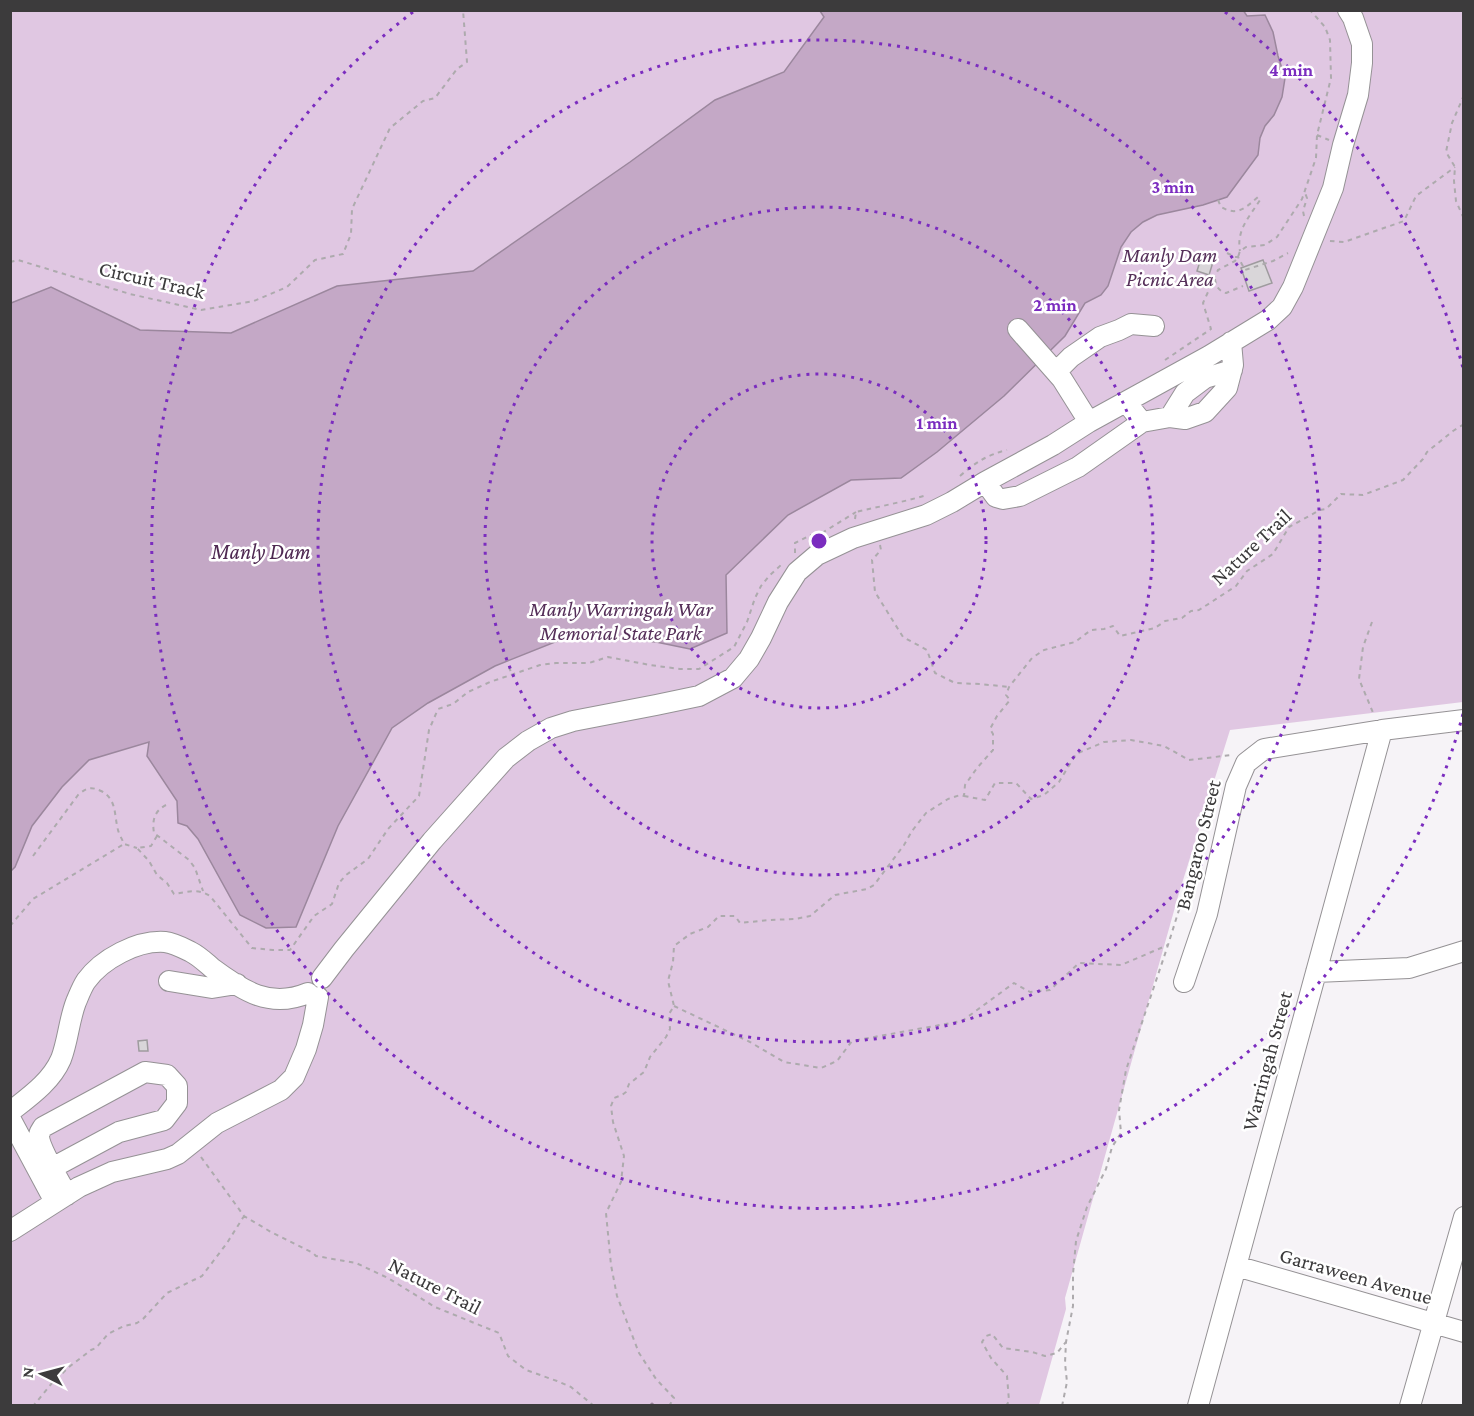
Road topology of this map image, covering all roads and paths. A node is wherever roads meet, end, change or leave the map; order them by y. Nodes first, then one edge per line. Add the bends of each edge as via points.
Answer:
1 (463, 10) edge
2 (1310, 10) edge
3 (1348, 10) edge
4 (1464, 95) edge
5 (1455, 167) junction
6 (1305, 193) junction
7 (1218, 200) dead end
8 (1464, 219) edge
9 (1304, 220) dead end
10 (1321, 240) dead end
11 (1292, 248) dead end
12 (1240, 250) junction
13 (1227, 253) dead end
14 (1238, 258) junction
15 (10, 262) edge
16 (1215, 279) junction
17 (1243, 286) dead end
18 (1154, 326) dead end
19 (1018, 329) dead end
20 (1231, 342) junction
21 (1164, 361) dead end
22 (1232, 370) junction
23 (1056, 372) junction
24 (1126, 402) junction
25 (1170, 417) junction
26 (1089, 422) junction
27 (1142, 422) junction
28 (1464, 424) edge
29 (1014, 449) dead end
30 (953, 482) dead end
31 (985, 482) junction
32 (927, 495) dead end
33 (884, 528) junction
34 (820, 535) dead end
35 (853, 538) junction
36 (797, 558) dead end
37 (1372, 622) dead end
38 (509, 667) dead end
39 (512, 675) dead end
40 (1009, 687) junction
41 (1464, 720) edge
42 (1382, 730) junction
43 (1246, 763) junction
44 (964, 796) junction
45 (166, 805) dead end
46 (1214, 812) dead end
47 (158, 836) junction
48 (124, 844) junction
49 (137, 848) junction
50 (33, 856) dead end
51 (203, 891) junction
52 (217, 906) dead end
53 (10, 926) edge
54 (1168, 945) junction
55 (1464, 951) edge
56 (1317, 972) junction
57 (169, 981) dead end
58 (1184, 982) dead end
59 (237, 984) junction
60 (316, 990) junction
61 (674, 1006) junction
62 (10, 1112) edge
63 (10, 1118) edge
64 (191, 1143) junction
65 (52, 1168) junction
66 (61, 1199) junction
67 (244, 1216) junction
68 (1464, 1217) edge
69 (10, 1232) edge
70 (1236, 1266) junction
71 (1434, 1323) junction
72 (1464, 1332) edge
73 (1066, 1342) junction
74 (32, 1406) edge
75 (594, 1406) edge
76 (669, 1406) edge
77 (1006, 1406) edge
78 (1062, 1406) edge
79 (1198, 1406) edge
80 (1410, 1406) edge

1 - 15 path, Circuit Track via 467,62 435,98 423,101 390,128 352,209 351,234 343,254 315,260 287,287 254,301 201,310 130,294 18,260
2 - 6 path via 1325,27 1330,40 1331,78 1317,135 1316,158
3 - 20 street via 1362,44 1362,63 1358,94 1333,188 1282,307
4 - 5 path via 1452,123 1446,152
5 - 8 path via 1456,201
5 - 10 path via 1416,196 1404,221 1344,242
6 - 9 path via 1308,198
6 - 12 path via 1277,237 1265,245
7 - 12 path via 1221,207 1231,212 1258,197 1260,200 1241,230
11 - 14 path via 1287,255 1245,270
12 - 14 path
13 - 14 path
14 - 16 path via 1218,270
16 - 17 path via 1219,290 1226,293
16 - 21 path via 1203,303 1211,329
18 - 23 street via 1131,324 1100,337
19 - 23 street
20 - 22 street
20 - 24 street
22 - 25 street via 1205,378 1185,393
22 - 25 street via 1227,388 1205,412 1185,419
23 - 26 street
24 - 26 street
24 - 27 street
25 - 27 street
26 - 31 street
27 - 31 street via 1078,467 1020,496 996,497
28 - 40 path, Nature Trail via 1427,452 1403,480 1363,495 1341,494 1326,510 1289,527 1273,554 1206,606 1136,633 1120,636 1113,626 1091,630 1075,642 1044,650 1032,658
29 - 30 path via 993,453 976,462
31 - 33 street via 926,515
32 - 35 path via 856,512
33 - 35 street
33 - 40 path via 879,539 881,550 872,560 875,592 903,637 927,650 935,673 955,683
34 - 36 path via 795,543
35 - 60 street via 817,555 797,572 749,659 733,678 699,696 551,728 506,758 432,841 344,949
37 - 42 path via 1363,647 1359,679
38 - 39 path
40 - 44 path, Nature Trail via 1006,695 1010,700 990,729 993,750 965,785
41 - 42 street, Bangaroo Street
42 - 43 street, Bangaroo Street via 1264,749
42 - 56 street, Warringah Street
43 - 44 path via 1238,754 1189,760 1164,746 1131,740 1104,742 1076,754 1059,782 1044,795 1031,799 1016,783 994,783 985,800
43 - 58 street, Bangaroo Street via 1236,786 1207,914
44 - 61 path via 948,800 927,813 874,885 867,889 835,895 810,916 740,923 735,916 719,916 708,927 690,934 674,946 668,981
45 - 47 path via 154,816 154,833
46 - 54 path via 1207,820
47 - 49 path via 151,846
47 - 51 path via 195,867
48 - 49 path
48 - 50 path via 110,798 93,788 78,795
48 - 53 path via 33,899
49 - 51 path via 174,894
51 - 52 path
54 - 61 path via 1121,965 1079,963 1050,990 1030,992 1014,983 962,1021 852,1041 837,1061 821,1068 784,1062
54 - 73 path via 1126,1070 1119,1110 1121,1133 1076,1241 1073,1306
55 - 56 street via 1409,968
56 - 70 street, Warringah Street
57 - 59 street via 212,988
59 - 60 street via 281,1000
59 - 62 street via 198,956 166,942 131,948 112,957 85,982 60,1060 51,1076
60 - 64 street via 313,1025 294,1077 280,1090 217,1123
61 - 76 path via 669,1014 670,1029 644,1072 614,1098 611,1106 624,1156 621,1182 606,1213 617,1296 639,1353 674,1398
63 - 66 street
64 - 66 street via 167,1159 112,1172
64 - 67 path
65 - 65 street via 119,1132 164,1120 177,1103 177,1086 167,1074 146,1071 43,1127 39,1140
65 - 66 street
66 - 69 street
67 - 74 path via 202,1276 167,1293 137,1323 108,1334
67 - 75 path, Nature Trail via 316,1256 356,1263 435,1307 499,1333 508,1356 526,1370 571,1387
68 - 71 street
70 - 71 street, Garraween Avenue
70 - 79 street, Warringah Street
71 - 72 street, Garraween Avenue
71 - 80 street
73 - 77 path via 1057,1353 1045,1356 1003,1348 992,1334 986,1336 982,1342 1007,1376
73 - 78 path via 1067,1382

